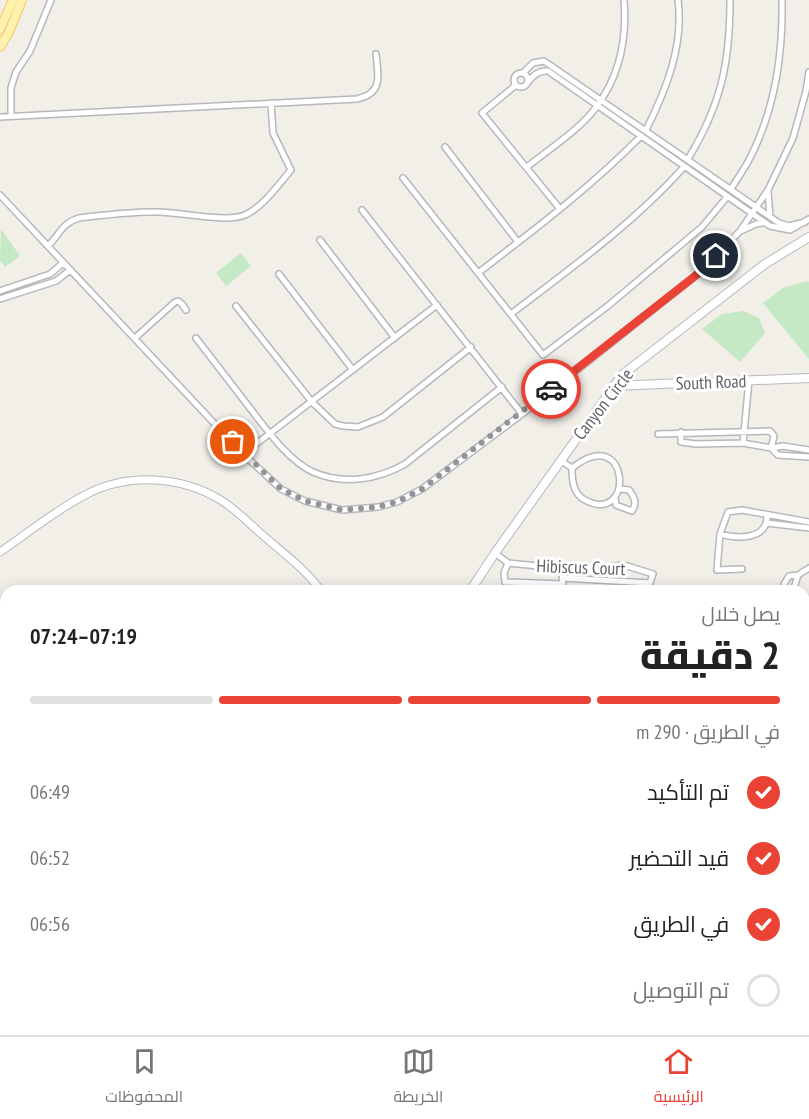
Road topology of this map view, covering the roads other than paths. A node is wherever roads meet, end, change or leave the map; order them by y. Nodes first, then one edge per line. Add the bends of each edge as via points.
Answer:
1 (13, 0) edge
2 (22, 0) edge
3 (51, 0) edge
4 (624, 0) edge
5 (678, 0) edge
6 (730, 0) edge
7 (782, 0) edge
8 (0, 29) edge
9 (0, 47) edge
10 (376, 54) dead end
11 (809, 72) edge
12 (523, 73) junction
13 (528, 82) junction
14 (516, 84) junction
15 (601, 100) junction
16 (271, 103) junction
17 (597, 107) junction
18 (11, 116) junction
19 (0, 117) edge
20 (646, 130) junction
21 (641, 136) junction
22 (445, 147) dead end
23 (688, 159) junction
24 (527, 166) junction
25 (684, 167) junction
26 (403, 178) dead end
27 (731, 189) junction
28 (768, 190) junction
29 (0, 195) edge
30 (727, 197) junction
31 (757, 207) junction
32 (560, 209) junction
33 (362, 210) dead end
34 (752, 215) junction
35 (770, 217) junction
36 (807, 220) edge
37 (770, 226) junction
38 (740, 231) junction
39 (809, 237) edge
40 (320, 240) dead end
41 (518, 242) junction
42 (48, 246) junction
43 (63, 263) junction
44 (70, 270) junction
45 (478, 273) junction
46 (279, 274) dead end
47 (0, 291) edge
48 (0, 299) edge
49 (437, 305) junction
50 (236, 306) dead end
51 (186, 310) dead end
52 (511, 314) junction
53 (135, 338) junction
54 (196, 338) dead end
55 (395, 338) junction
56 (471, 347) junction
57 (353, 370) junction
58 (809, 378) edge
59 (749, 380) junction
60 (613, 386) junction
61 (502, 387) junction
62 (312, 402) junction
63 (522, 414) junction
64 (745, 430) junction
65 (698, 431) junction
66 (681, 432) junction
67 (270, 434) junction
68 (658, 434) dead end
69 (743, 443) junction
70 (696, 444) junction
71 (771, 447) junction
72 (809, 450) edge
73 (243, 454) junction
74 (809, 457) edge
75 (560, 460) junction
76 (572, 468) junction
77 (620, 489) junction
78 (616, 501) junction
79 (766, 515) junction
80 (809, 522) edge
81 (767, 523) junction
82 (809, 528) edge
83 (720, 534) junction
84 (0, 552) edge
85 (495, 553) junction
86 (508, 563) junction
87 (809, 568) edge
88 (742, 569) dead end
89 (798, 575) junction
90 (316, 585) edge
91 (474, 585) edge
92 (784, 585) edge
93 (795, 585) edge

1 - 8 main road
2 - 9 main road
3 - 18 street via 11,88
4 - 15 street via 626,22 621,53 614,78
5 - 20 street via 680,29 673,62 663,96
6 - 23 street via 730,35 719,95 705,131
7 - 27 street via 782,48 775,87 750,159
10 - 16 street via 378,84 366,97
11 - 28 street via 793,138
12 - 13 street
12 - 14 street via 515,77
12 - 15 street via 533,63 544,61
13 - 14 street via 524,86
13 - 17 street via 539,72 548,71
14 - 24 street via 483,113
15 - 17 street
15 - 20 street
16 - 18 street
16 - 42 street via 273,134 291,170 256,208 243,216 212,218 156,212 79,218 69,221
17 - 21 street
17 - 24 street
18 - 19 street
20 - 23 street
21 - 25 street
21 - 32 street
22 - 41 street
23 - 27 street
24 - 32 street
25 - 30 street
25 - 52 street via 658,196 601,245
26 - 45 street
27 - 31 street
28 - 31 street
28 - 35 street
29 - 42 street
30 - 34 street
30 - 52 street via 702,227 543,355
31 - 34 street
31 - 35 street
32 - 41 street
33 - 49 street
34 - 37 street
34 - 38 street
35 - 36 street via 789,226
36 - 37 street via 790,230
37 - 38 street via 756,224
38 - 63 street via 704,269
39 - 60 main road, Canyon Circle via 634,364
40 - 55 street
41 - 45 street
42 - 43 street
43 - 44 street
43 - 47 street via 50,274
44 - 48 street via 56,281
44 - 53 street
45 - 52 street
46 - 57 street
49 - 55 street
49 - 56 street
50 - 62 street
51 - 53 street via 182,303 175,302
53 - 73 street
54 - 67 street
55 - 57 street
56 - 61 street
56 - 62 street via 383,417 368,424 334,424
57 - 62 street
58 - 59 main road, South Road
59 - 60 main road, South Road
59 - 64 street
60 - 75 main road, Canyon Circle
61 - 63 street
61 - 67 street via 405,464 388,473 361,479 341,480 313,472
62 - 67 street
63 - 73 street via 422,489 378,507 342,510 305,501 281,489
64 - 65 street
64 - 69 street
64 - 71 street via 770,431 774,436
65 - 66 street
65 - 70 street
66 - 68 street
66 - 70 street via 681,442
67 - 73 street
69 - 70 street
69 - 71 street
71 - 72 street
71 - 74 street via 778,454
75 - 76 street
75 - 85 main road, Canyon Circle
76 - 77 street via 589,456 610,459 620,478
76 - 78 street via 577,494 586,501
77 - 78 street
77 - 78 street via 629,490 635,497 635,506 632,511
79 - 80 street
79 - 81 street
79 - 83 street via 742,510 728,512
81 - 82 street
81 - 83 street via 762,531 748,537
83 - 88 street via 717,570
84 - 90 street via 96,490 132,481 172,482 210,494 230,506
85 - 86 street
85 - 91 main road, Canyon Circle
86 - 86 street, Hibiscus Court via 505,582 563,584 562,578 650,582 653,574 624,565 568,568
87 - 89 street
89 - 92 street via 789,576
89 - 93 street

